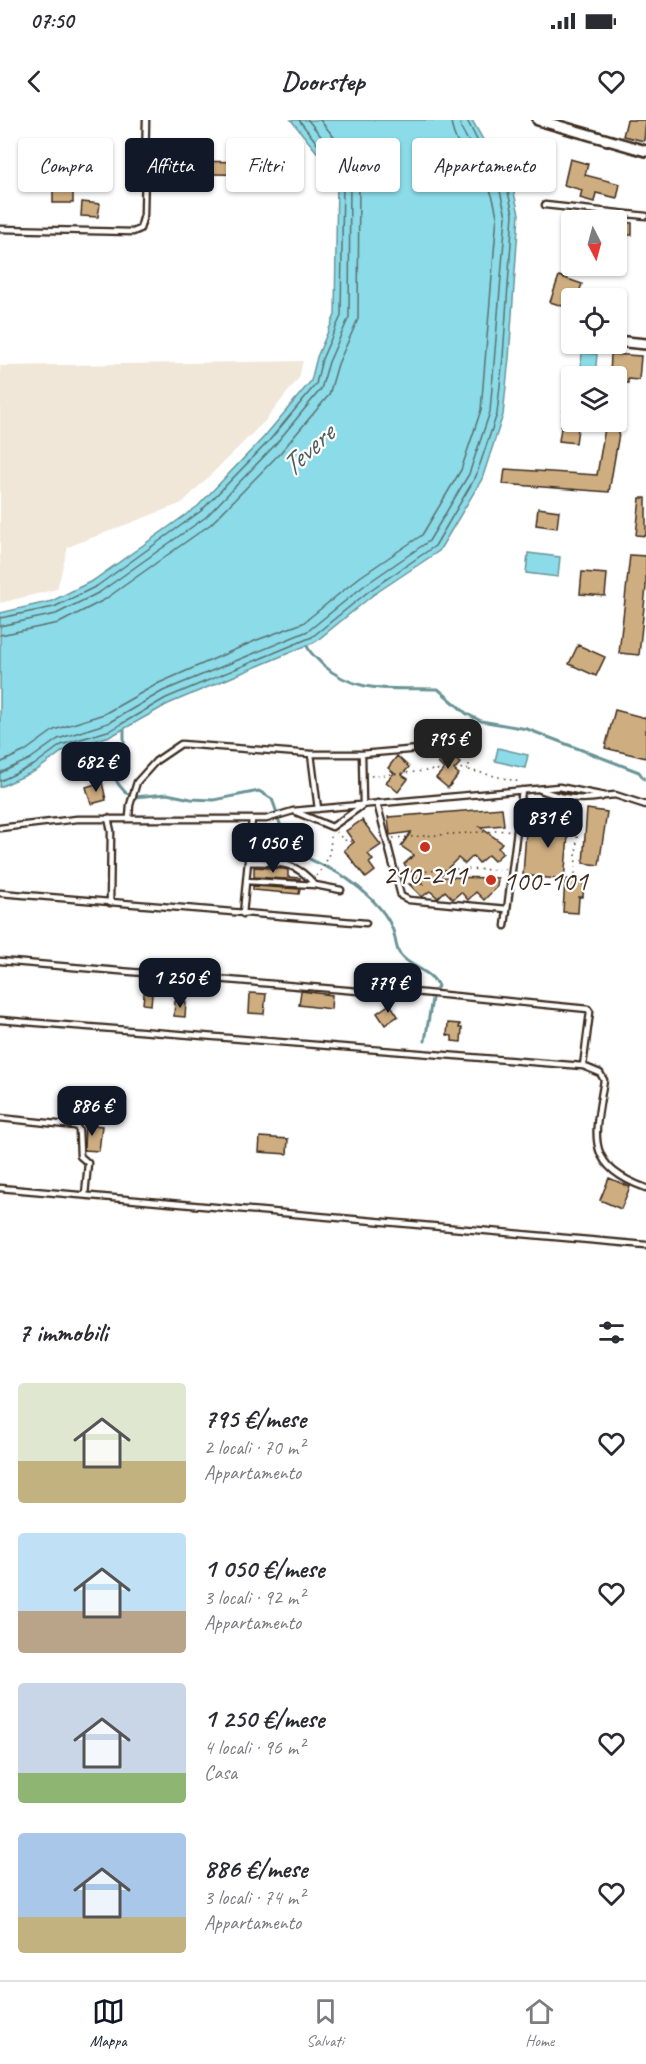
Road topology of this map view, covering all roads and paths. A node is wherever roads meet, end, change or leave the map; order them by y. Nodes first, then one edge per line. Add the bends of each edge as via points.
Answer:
1 (146, 120) edge
2 (537, 120) edge
3 (646, 151) edge
4 (545, 205) dead end
5 (646, 216) edge
6 (0, 230) edge
7 (627, 342) edge
8 (646, 344) edge
9 (465, 746) joint
10 (311, 754) junction
11 (362, 754) junction
12 (469, 770) junction
13 (363, 777) junction
14 (535, 788) junction
15 (522, 790) junction
16 (605, 796) junction
17 (579, 800) junction
18 (378, 803) junction
19 (363, 804) junction
20 (646, 805) edge
21 (318, 808) junction
22 (293, 811) junction
23 (108, 818) junction
24 (129, 818) junction
25 (252, 819) junction
26 (332, 827) junction
27 (0, 828) edge
28 (517, 830) junction
29 (386, 839) junction
30 (354, 842) dead end
31 (248, 862) junction
32 (512, 870) junction
33 (319, 874) dead end
34 (394, 874) junction
35 (575, 874) dead end
36 (246, 881) junction
37 (315, 885) junction
38 (341, 890) dead end
39 (0, 893) edge
40 (110, 903) junction
41 (507, 909) junction
42 (243, 914) junction
43 (366, 923) dead end
44 (506, 926) dead end
45 (0, 961) edge
46 (0, 1020) edge
47 (583, 1066) junction
48 (0, 1118) edge
49 (0, 1188) edge
50 (646, 1188) edge
51 (85, 1195) junction
52 (646, 1245) edge

1 - 6 lane via 144,215 140,229
2 - 3 street
4 - 5 lane
7 - 8 street
9 - 11 lane
9 - 12 path
10 - 11 lane
10 - 21 lane
10 - 24 lane via 181,744 156,761 137,782
11 - 13 lane
12 - 13 path
12 - 14 path
13 - 19 lane
14 - 15 lane
14 - 16 lane via 560,787
14 - 17 lane
15 - 18 lane
15 - 28 lane
16 - 17 lane
16 - 20 lane via 615,795
17 - 35 path
18 - 19 lane
18 - 29 lane
19 - 21 lane
19 - 26 lane
21 - 22 lane
22 - 25 lane
22 - 26 lane
23 - 24 lane
23 - 27 lane
23 - 40 lane
24 - 25 lane
25 - 31 lane
26 - 30 path via 344,840
26 - 33 path via 330,850
28 - 29 path
28 - 32 lane
29 - 34 lane
31 - 36 lane
31 - 37 lane via 288,864 304,872
32 - 34 path via 415,870
32 - 41 lane
34 - 41 lane via 401,896 409,900
36 - 37 lane
36 - 42 lane
37 - 38 lane
39 - 40 lane
40 - 42 lane
41 - 44 lane
42 - 43 lane
45 - 47 lane via 370,992 393,990 588,1009
46 - 47 lane
47 - 50 lane via 600,1072 604,1080 596,1132 598,1153 617,1174
48 - 51 lane via 76,1126 80,1156 88,1163
49 - 51 lane
51 - 52 lane

